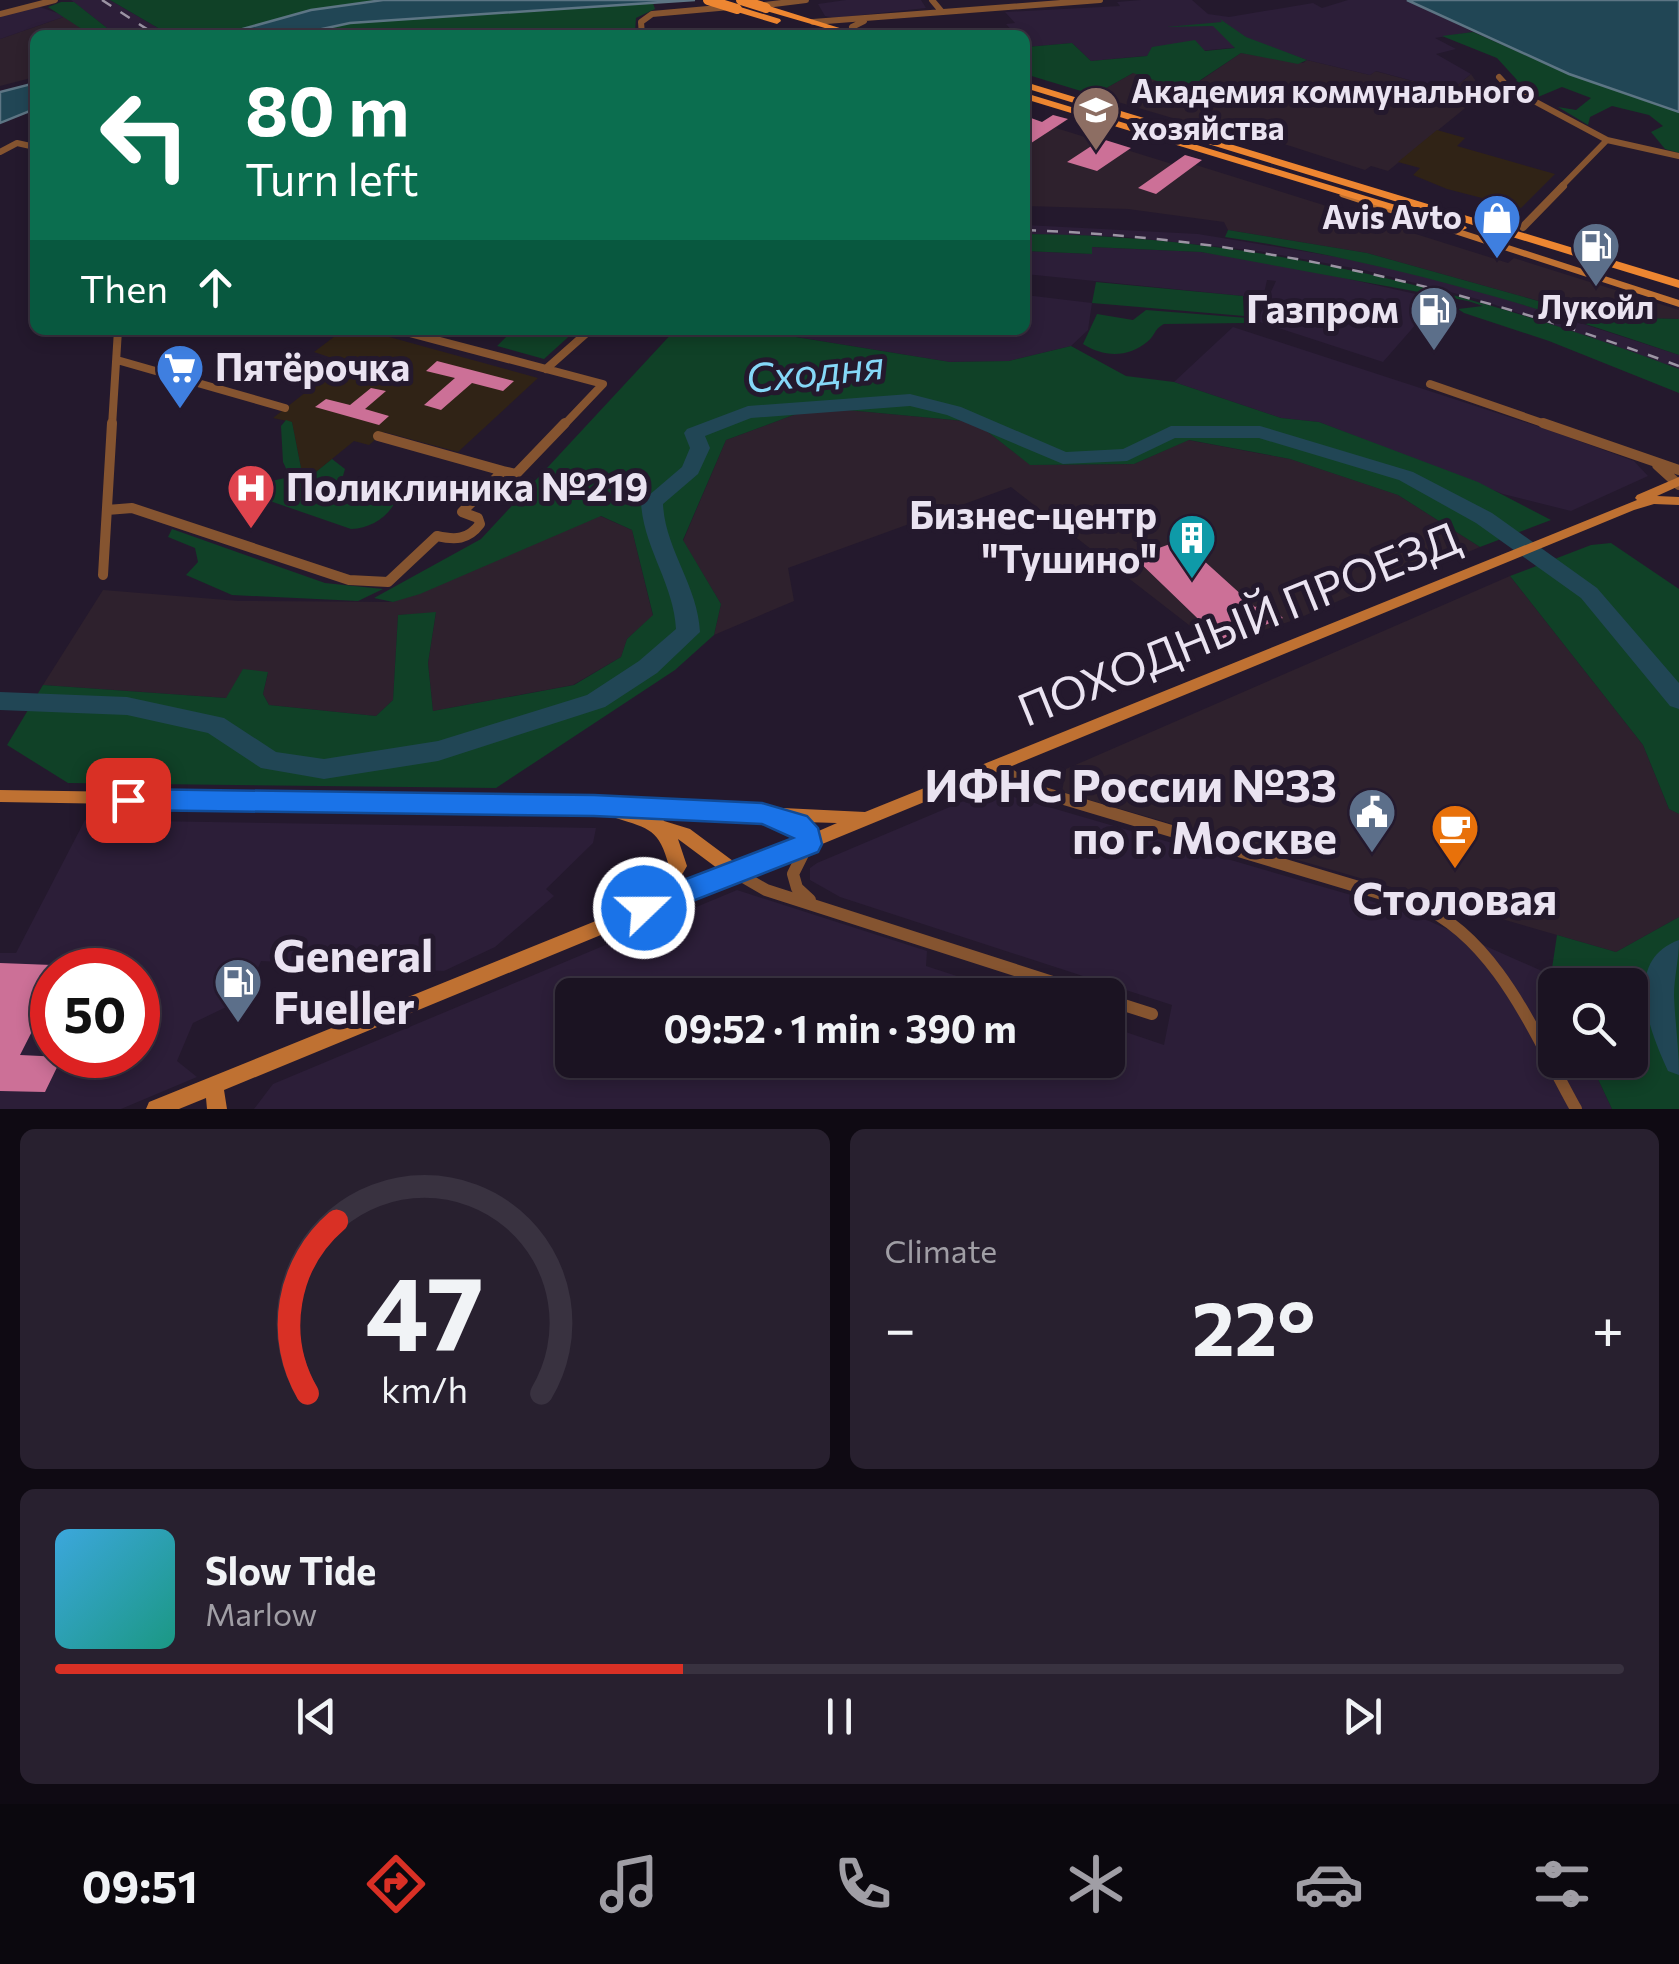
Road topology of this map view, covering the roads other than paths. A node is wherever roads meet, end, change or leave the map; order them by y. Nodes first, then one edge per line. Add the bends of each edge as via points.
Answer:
1 (55, 0) edge
2 (708, 0) edge
3 (806, 0) edge
4 (932, 0) edge
5 (1100, 0) edge
6 (27, 3) edge
7 (739, 5) edge
8 (942, 12) junction
9 (0, 14) edge
10 (751, 14) junction
11 (884, 17) junction
12 (810, 26) junction
13 (642, 30) edge
14 (742, 30) edge
15 (765, 30) edge
16 (816, 30) edge
17 (832, 30) edge
18 (853, 30) edge
19 (1499, 77) dead end
20 (1030, 86) edge
21 (1030, 98) edge
22 (1607, 140) junction
23 (30, 146) edge
24 (0, 152) edge
25 (1264, 156) junction
26 (1679, 156) edge
27 (1296, 178) junction
28 (1523, 226) junction
29 (1679, 274) edge
30 (1679, 284) edge
31 (1679, 294) edge
32 (1679, 304) edge
33 (118, 335) edge
34 (417, 335) edge
35 (584, 335) edge
36 (117, 360) junction
37 (546, 369) junction
38 (1430, 384) dead end
39 (285, 408) dead end
40 (378, 436) dead end
41 (503, 471) junction
42 (1678, 480) edge
43 (1679, 501) edge
44 (1629, 507) junction
45 (107, 510) junction
46 (103, 575) dead end
47 (996, 766) junction
48 (0, 796) edge
49 (594, 805) junction
50 (762, 814) junction
51 (869, 818) junction
52 (655, 822) junction
53 (808, 844) junction
54 (735, 872) junction
55 (656, 903) junction
56 (815, 903) junction
57 (1042, 978) edge
58 (1125, 1005) edge
59 (1152, 1014) dead end
60 (214, 1086) junction
61 (156, 1109) edge
62 (218, 1109) edge
63 (1576, 1109) edge

1 - 6 street
2 - 7 main road, bridge
3 - 13 street via 658,12 641,22
4 - 8 street
5 - 8 street
6 - 9 street
7 - 10 main road
7 - 12 main road, bridge
8 - 11 street
10 - 12 main road
10 - 14 street via 756,26
11 - 12 street
11 - 18 street via 854,24
12 - 15 street
12 - 16 main road
12 - 17 main road
19 - 22 street
20 - 25 main road
21 - 27 main road
22 - 26 street
22 - 28 street
23 - 24 street
25 - 28 main road
25 - 30 main road
27 - 31 main road
27 - 32 main road
28 - 29 main road
33 - 36 street
34 - 37 street
35 - 37 street
36 - 39 street
36 - 45 street
37 - 41 street via 603,384 516,474
38 - 42 street via 1643,456
40 - 41 street
41 - 45 street via 462,512 478,518 474,534 458,540 437,536 388,582 349,580 132,508
42 - 44 main road, ПОХОДНЫЙ ПРОЕЗД
43 - 44 main road, ПОХОДНЫЙ ПРОЕЗД
44 - 47 main road, ПОХОДНЫЙ ПРОЕЗД
45 - 46 street
47 - 51 main road, ПОХОДНЫЙ ПРОЕЗД
47 - 63 street via 1034,790 1420,905 1451,920 1524,1020
48 - 49 main road
49 - 50 main road
49 - 52 main road
50 - 51 main road
50 - 53 main road via 797,824
51 - 53 main road, ПОХОДНЫЙ ПРОЕЗД
52 - 54 main road via 707,848
52 - 55 main road via 678,866
53 - 54 main road, ПОХОДНЫЙ ПРОЕЗД
53 - 56 street via 794,874 802,894
54 - 55 main road, ПОХОДНЫЙ ПРОЕЗД
54 - 56 street via 766,890
55 - 60 main road, ПОХОДНЫЙ ПРОЕЗД
56 - 57 street
58 - 59 street
60 - 61 main road, ПОХОДНЫЙ ПРОЕЗД
60 - 62 main road

